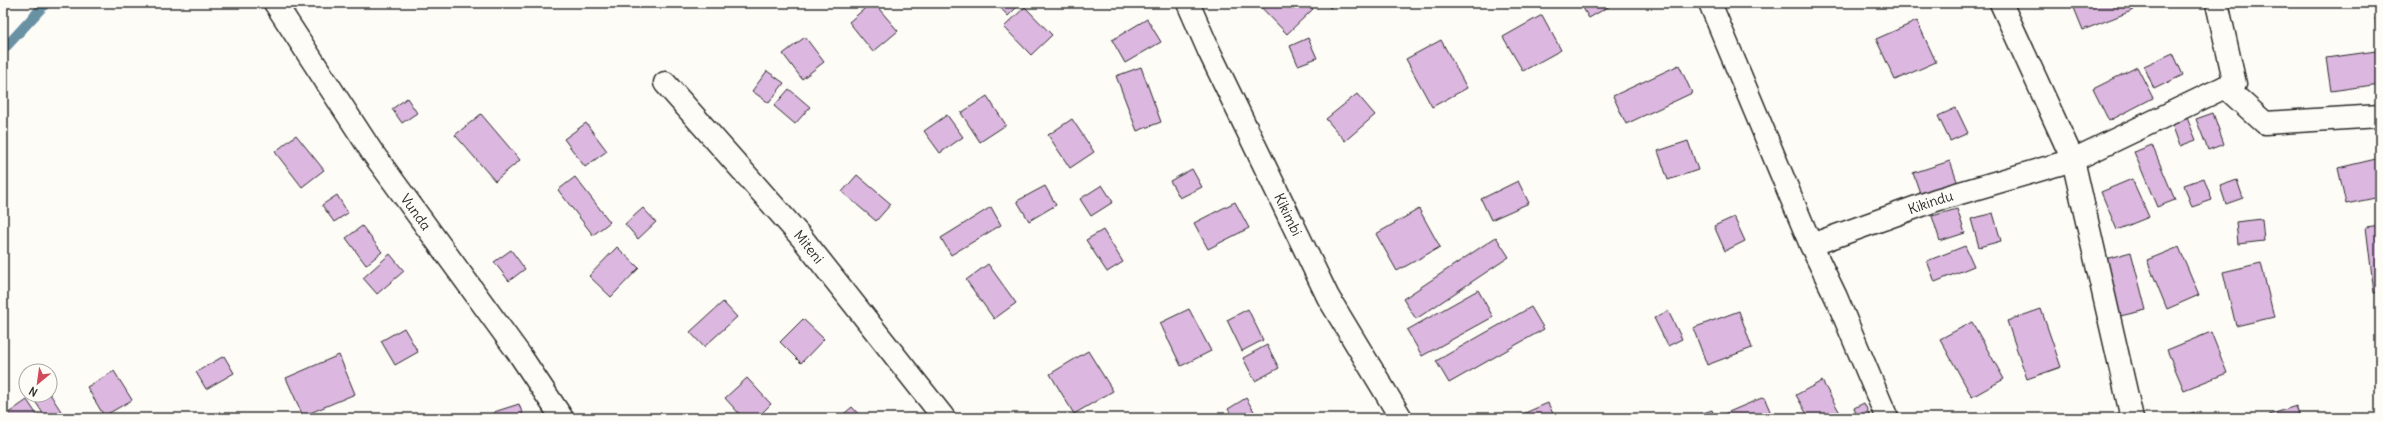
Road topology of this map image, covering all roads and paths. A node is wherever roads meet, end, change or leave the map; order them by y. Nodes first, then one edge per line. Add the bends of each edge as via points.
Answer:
1 (275, 3) edge
2 (1188, 3) edge
3 (1710, 3) edge
4 (2001, 3) edge
5 (2217, 3) edge
6 (665, 83) dead end
7 (2225, 87) junction
8 (2380, 116) edge
9 (2073, 160) junction
10 (1811, 245) junction
11 (562, 418) edge
12 (944, 418) edge
13 (1401, 418) edge
14 (1887, 418) edge
15 (2132, 418) edge

1 - 11 street, Vunda via 372,152 520,355
2 - 13 street, Kikimbi via 1328,297
3 - 10 street
4 - 9 street
5 - 7 street via 2235,84
6 - 12 street, Miteni via 802,238
7 - 8 street via 2265,123
7 - 9 street, Kikindu
9 - 10 street, Kikindu via 1936,200
9 - 15 street
10 - 14 street

